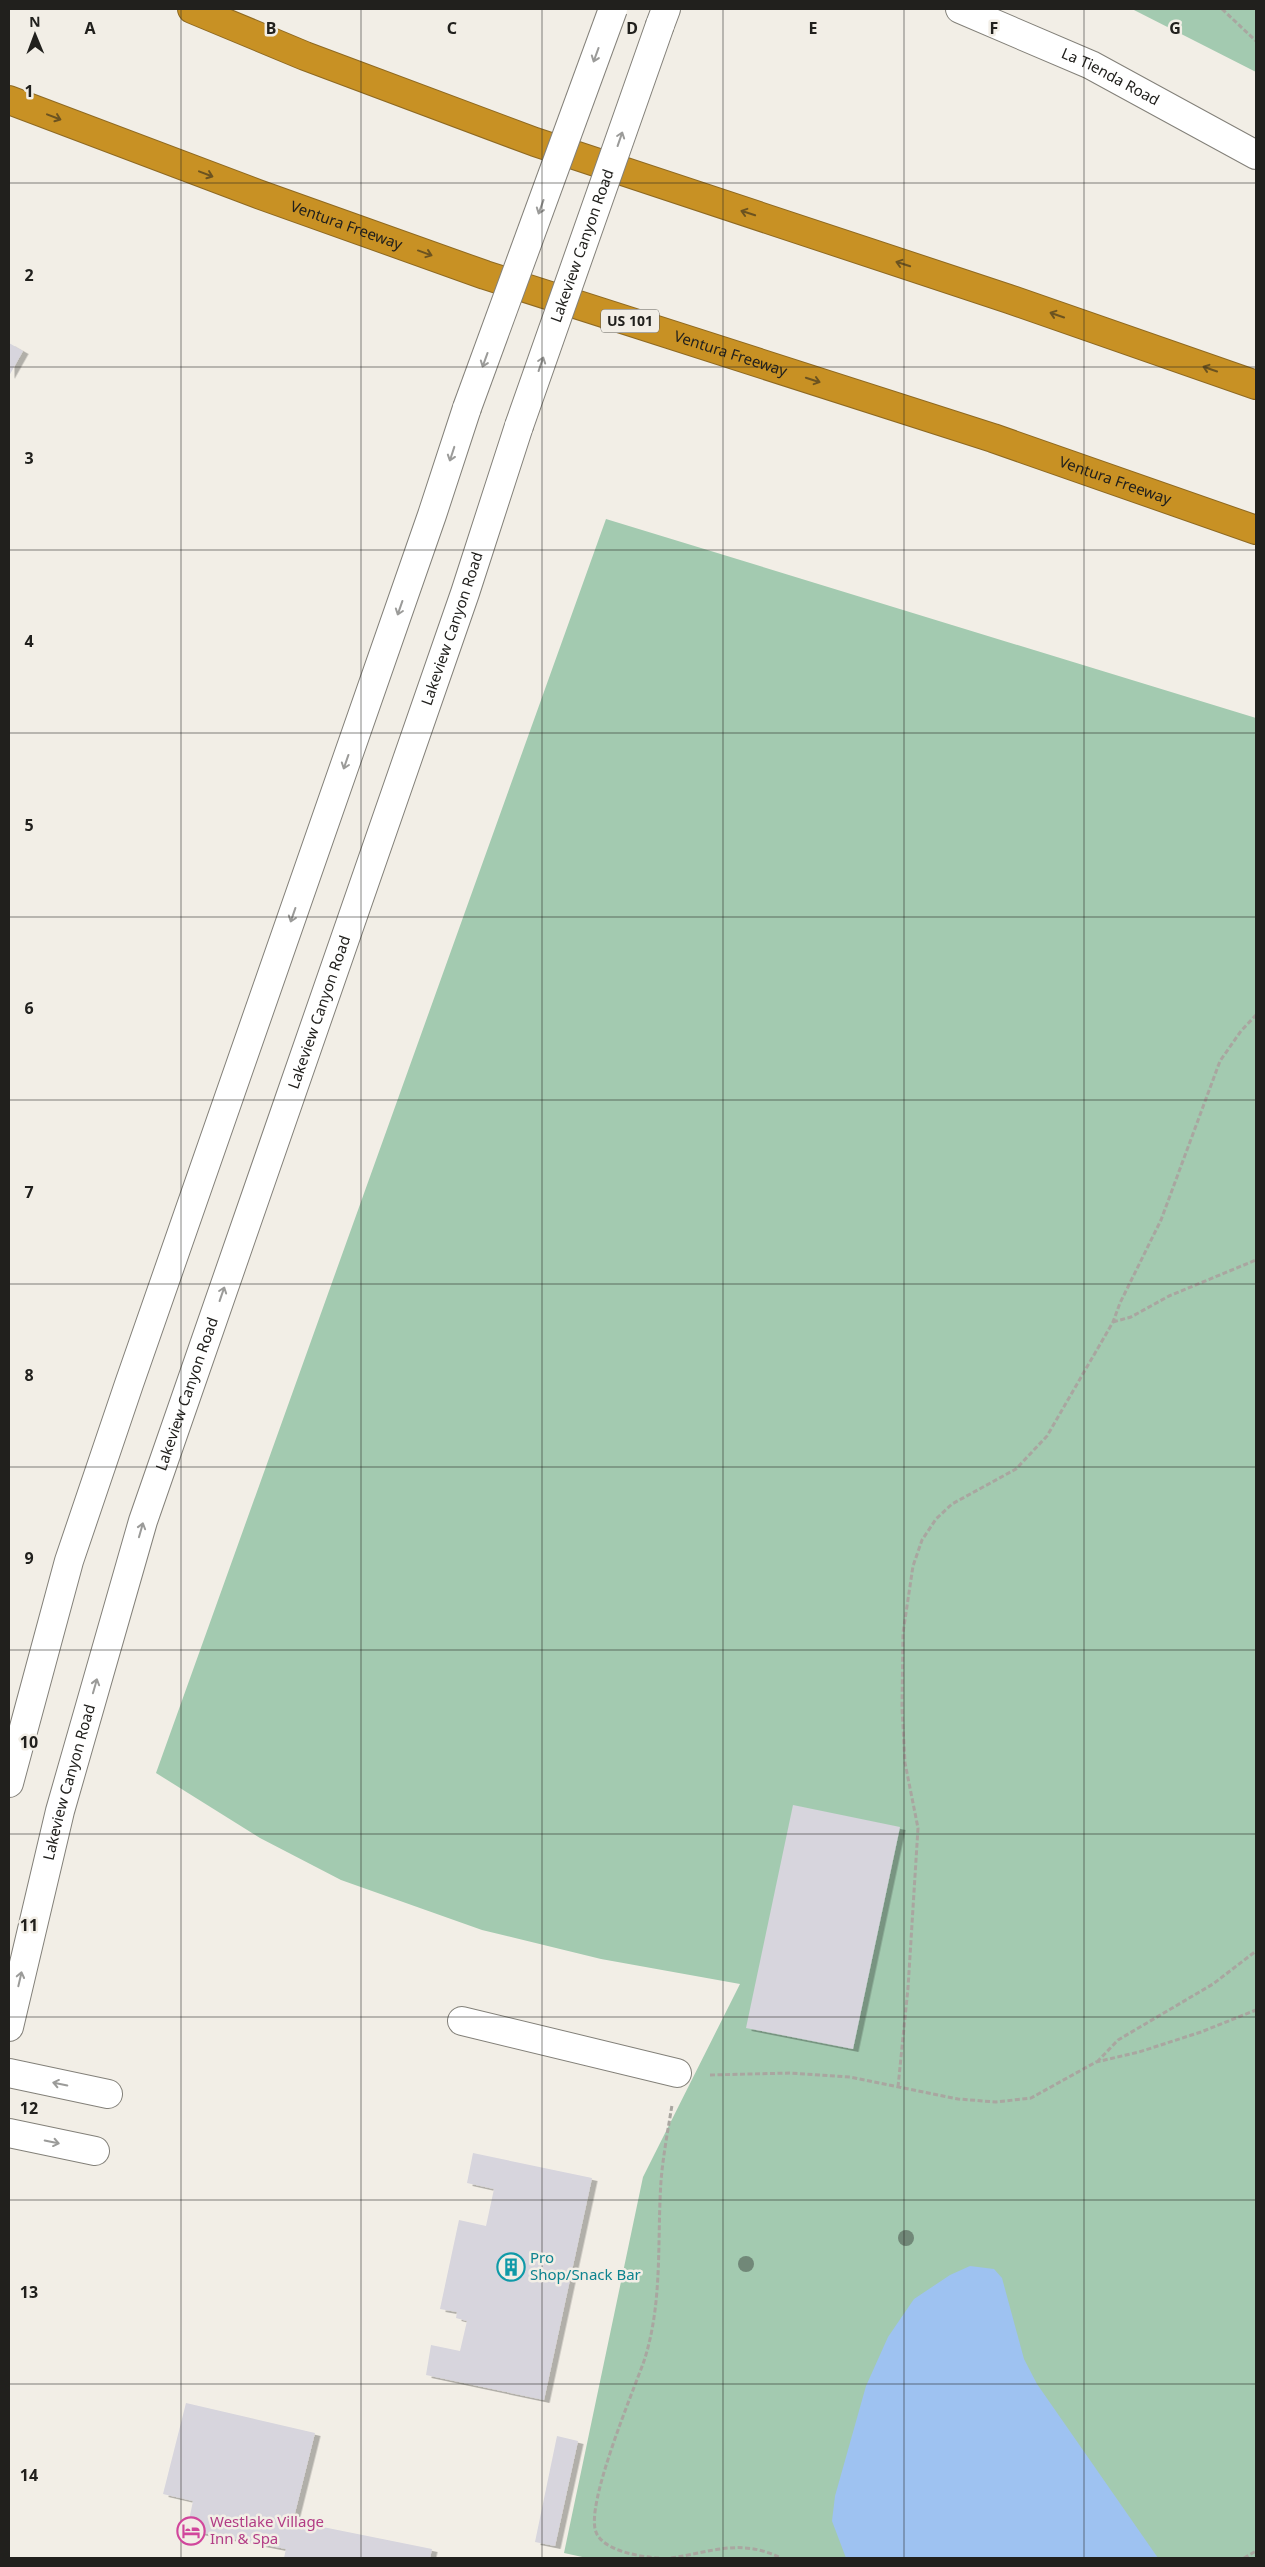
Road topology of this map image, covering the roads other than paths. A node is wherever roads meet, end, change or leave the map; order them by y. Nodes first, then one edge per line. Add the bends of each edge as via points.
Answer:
1 (192, 9) edge
2 (613, 9) edge
3 (960, 9) edge
4 (663, 17) edge
5 (9, 100) edge
6 (1256, 155) edge
7 (1256, 385) edge
8 (1256, 530) edge
9 (9, 1783) edge
10 (462, 2021) dead end
11 (9, 2027) edge
12 (9, 2073) edge
13 (677, 2073) road end
14 (108, 2094) dead end
15 (9, 2133) edge
16 (95, 2151) dead end

7 -> 1 highway via 1009,299 535,142 305,56
2 -> 9 street, bridge via 467,408 132,1375 69,1561
3 - 6 street, La Tienda Road via 1091,65
11 -> 4 street, Lakeview Canyon Road, bridge via 60,1811 144,1522 465,592 519,426
5 -> 8 highway, Ventura Freeway / US 101 via 485,275 993,438
10 - 13 street
14 -> 12 street
15 -> 16 street

